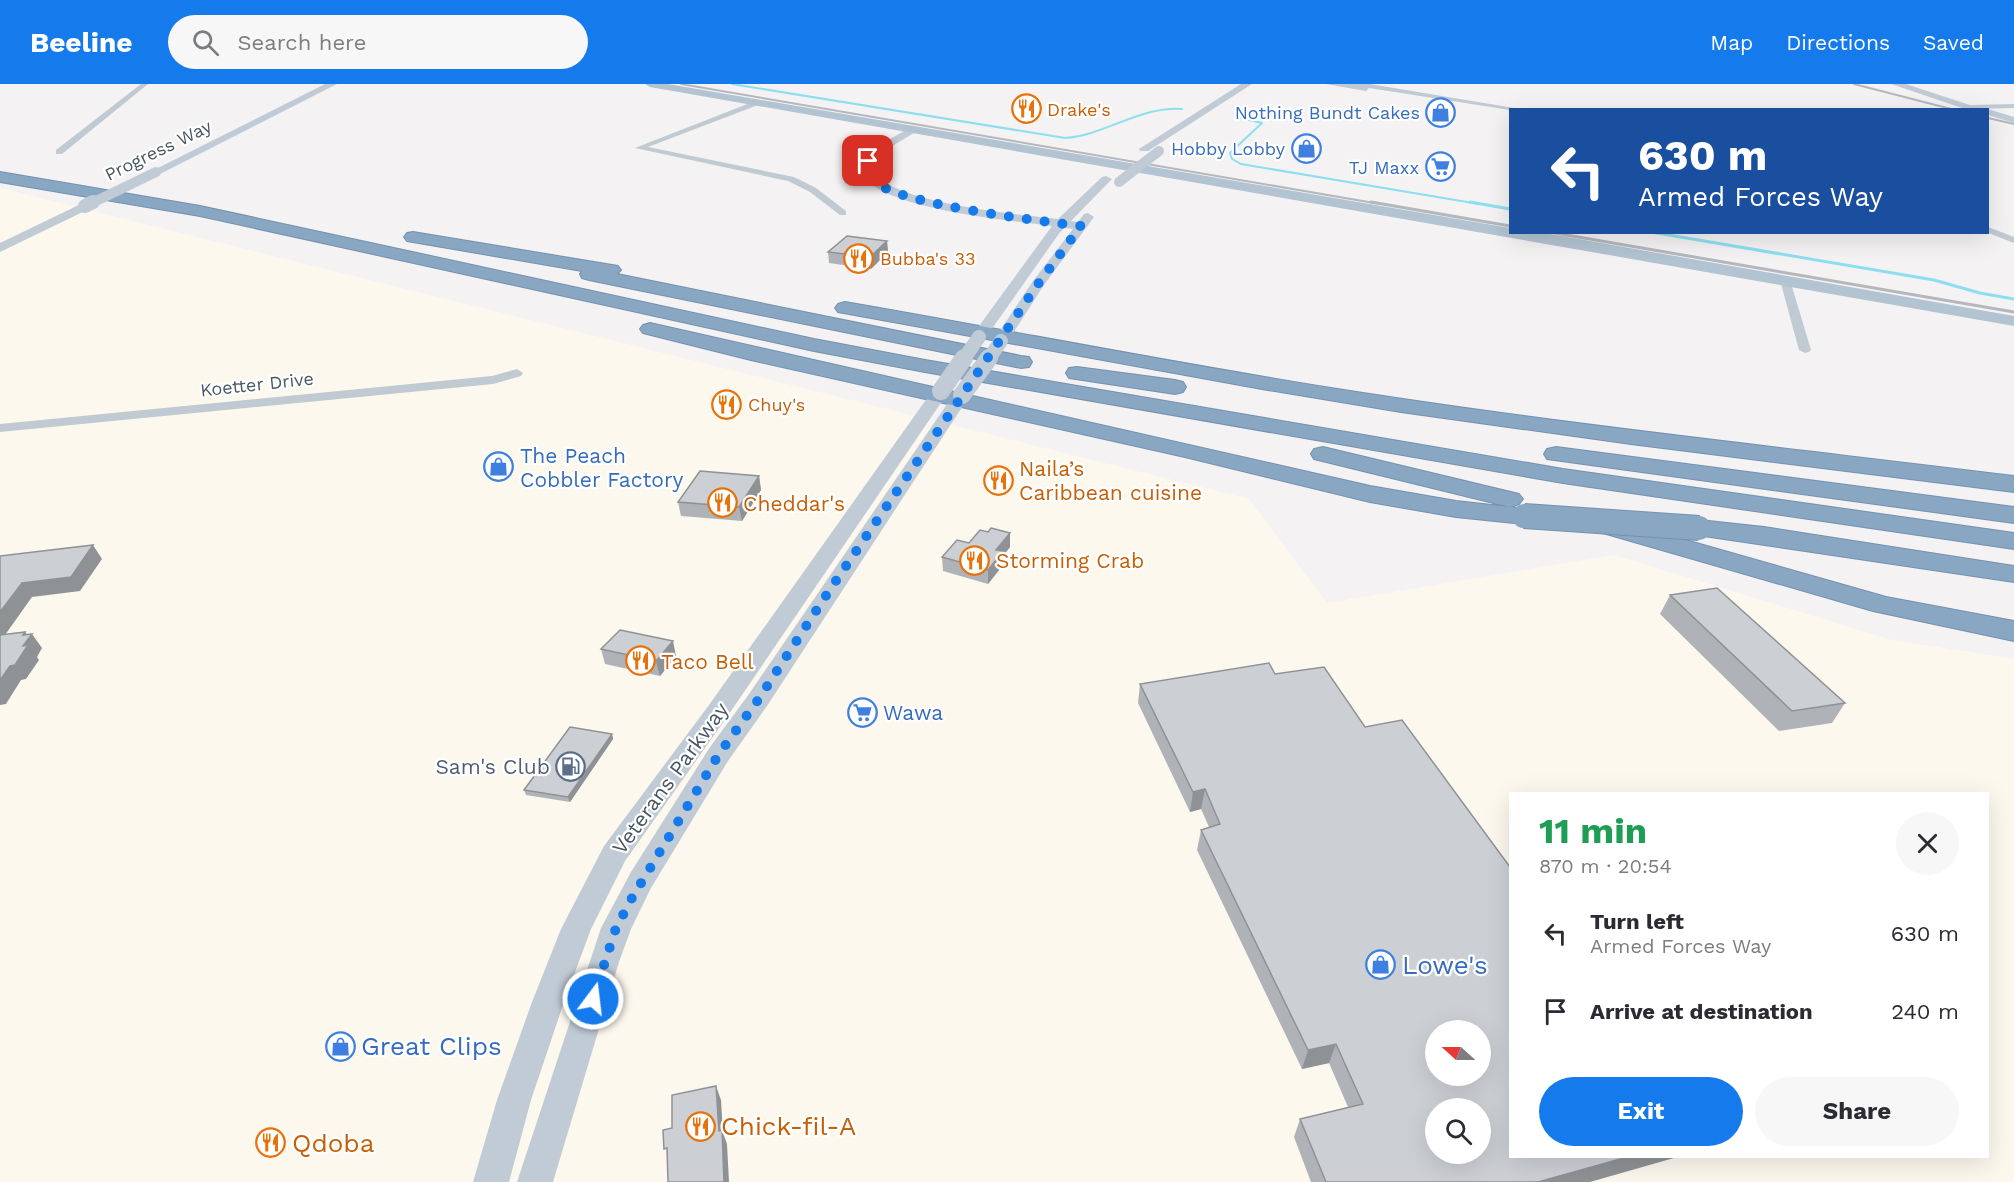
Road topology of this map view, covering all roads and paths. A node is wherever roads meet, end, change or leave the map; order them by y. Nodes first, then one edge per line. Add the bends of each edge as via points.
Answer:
1 (145, 84) edge
2 (332, 84) edge
3 (650, 84) edge
4 (1247, 84) edge
5 (1261, 84) edge
6 (1329, 84) edge
7 (1357, 84) edge
8 (1896, 84) edge
9 (1397, 92) junction
10 (755, 103) junction
11 (2014, 106) edge
12 (1509, 108) edge
13 (1976, 108) edge
14 (1989, 112) edge
15 (2014, 120) edge
16 (913, 129) junction
17 (59, 152) dead end
18 (0, 162) edge
19 (0, 177) edge
20 (1113, 180) junction
21 (843, 213) dead end
22 (226, 217) junction
23 (1061, 224) junction
24 (1081, 226) junction
25 (1989, 230) edge
26 (1509, 232) edge
27 (1522, 234) edge
28 (411, 236) junction
29 (2014, 240) edge
30 (0, 249) edge
31 (1785, 280) junction
32 (2014, 321) edge
33 (992, 336) junction
34 (1805, 350) dead end
35 (925, 366) junction
36 (517, 373) dead end
37 (1077, 373) junction
38 (950, 396) junction
39 (1529, 424) junction
40 (0, 428) edge
41 (2014, 474) edge
42 (2014, 484) edge
43 (2014, 499) edge
44 (2014, 516) edge
45 (1764, 535) junction
46 (2014, 541) edge
47 (2014, 560) edge
48 (2014, 574) edge
49 (2014, 631) edge
50 (491, 1182) edge
51 (535, 1182) edge

1 - 17 street
2 - 30 main road, Progress Way, bridge
3 - 10 main road
4 - 20 main road, Veterans Parkway via 1144,149
5 - 20 main road, Veterans Parkway, bridge
6 - 9 street
7 - 9 street
8 - 13 main road
9 - 12 street
10 - 16 main road
10 - 21 street via 639,148 791,179
11 - 13 street
14 - 15 main road
16 - 23 main road via 871,154 866,171 875,183 906,196
16 - 26 main road
18 - 28 highway via 144,184
19 - 22 highway
20 - 23 main road, Veterans Parkway
20 - 24 main road, Veterans Parkway
22 - 35 highway
22 - 38 highway via 392,264 739,351
23 - 24 main road
23 - 33 main road, Veterans Parkway via 1038,251
24 - 33 main road, Veterans Parkway
25 - 29 street
27 - 31 main road
28 - 33 highway
28 - 37 highway
31 - 32 main road
31 - 34 street
33 - 38 main road, Veterans Parkway, bridge
33 - 39 highway via 1257,383
35 - 46 highway via 1563,476
35 - 49 highway via 1377,466 1512,499 1883,605
36 - 40 street, Koetter Drive via 493,380
37 - 43 highway via 1461,428
37 - 44 highway via 1520,449
38 - 45 highway, bridge via 1370,494 1456,509
38 - 50 main road, Veterans Parkway via 614,854 576,929 548,1002
38 - 51 main road, Veterans Parkway via 641,880 616,928 604,962
39 - 41 highway
39 - 42 highway
45 - 47 highway
45 - 48 highway

